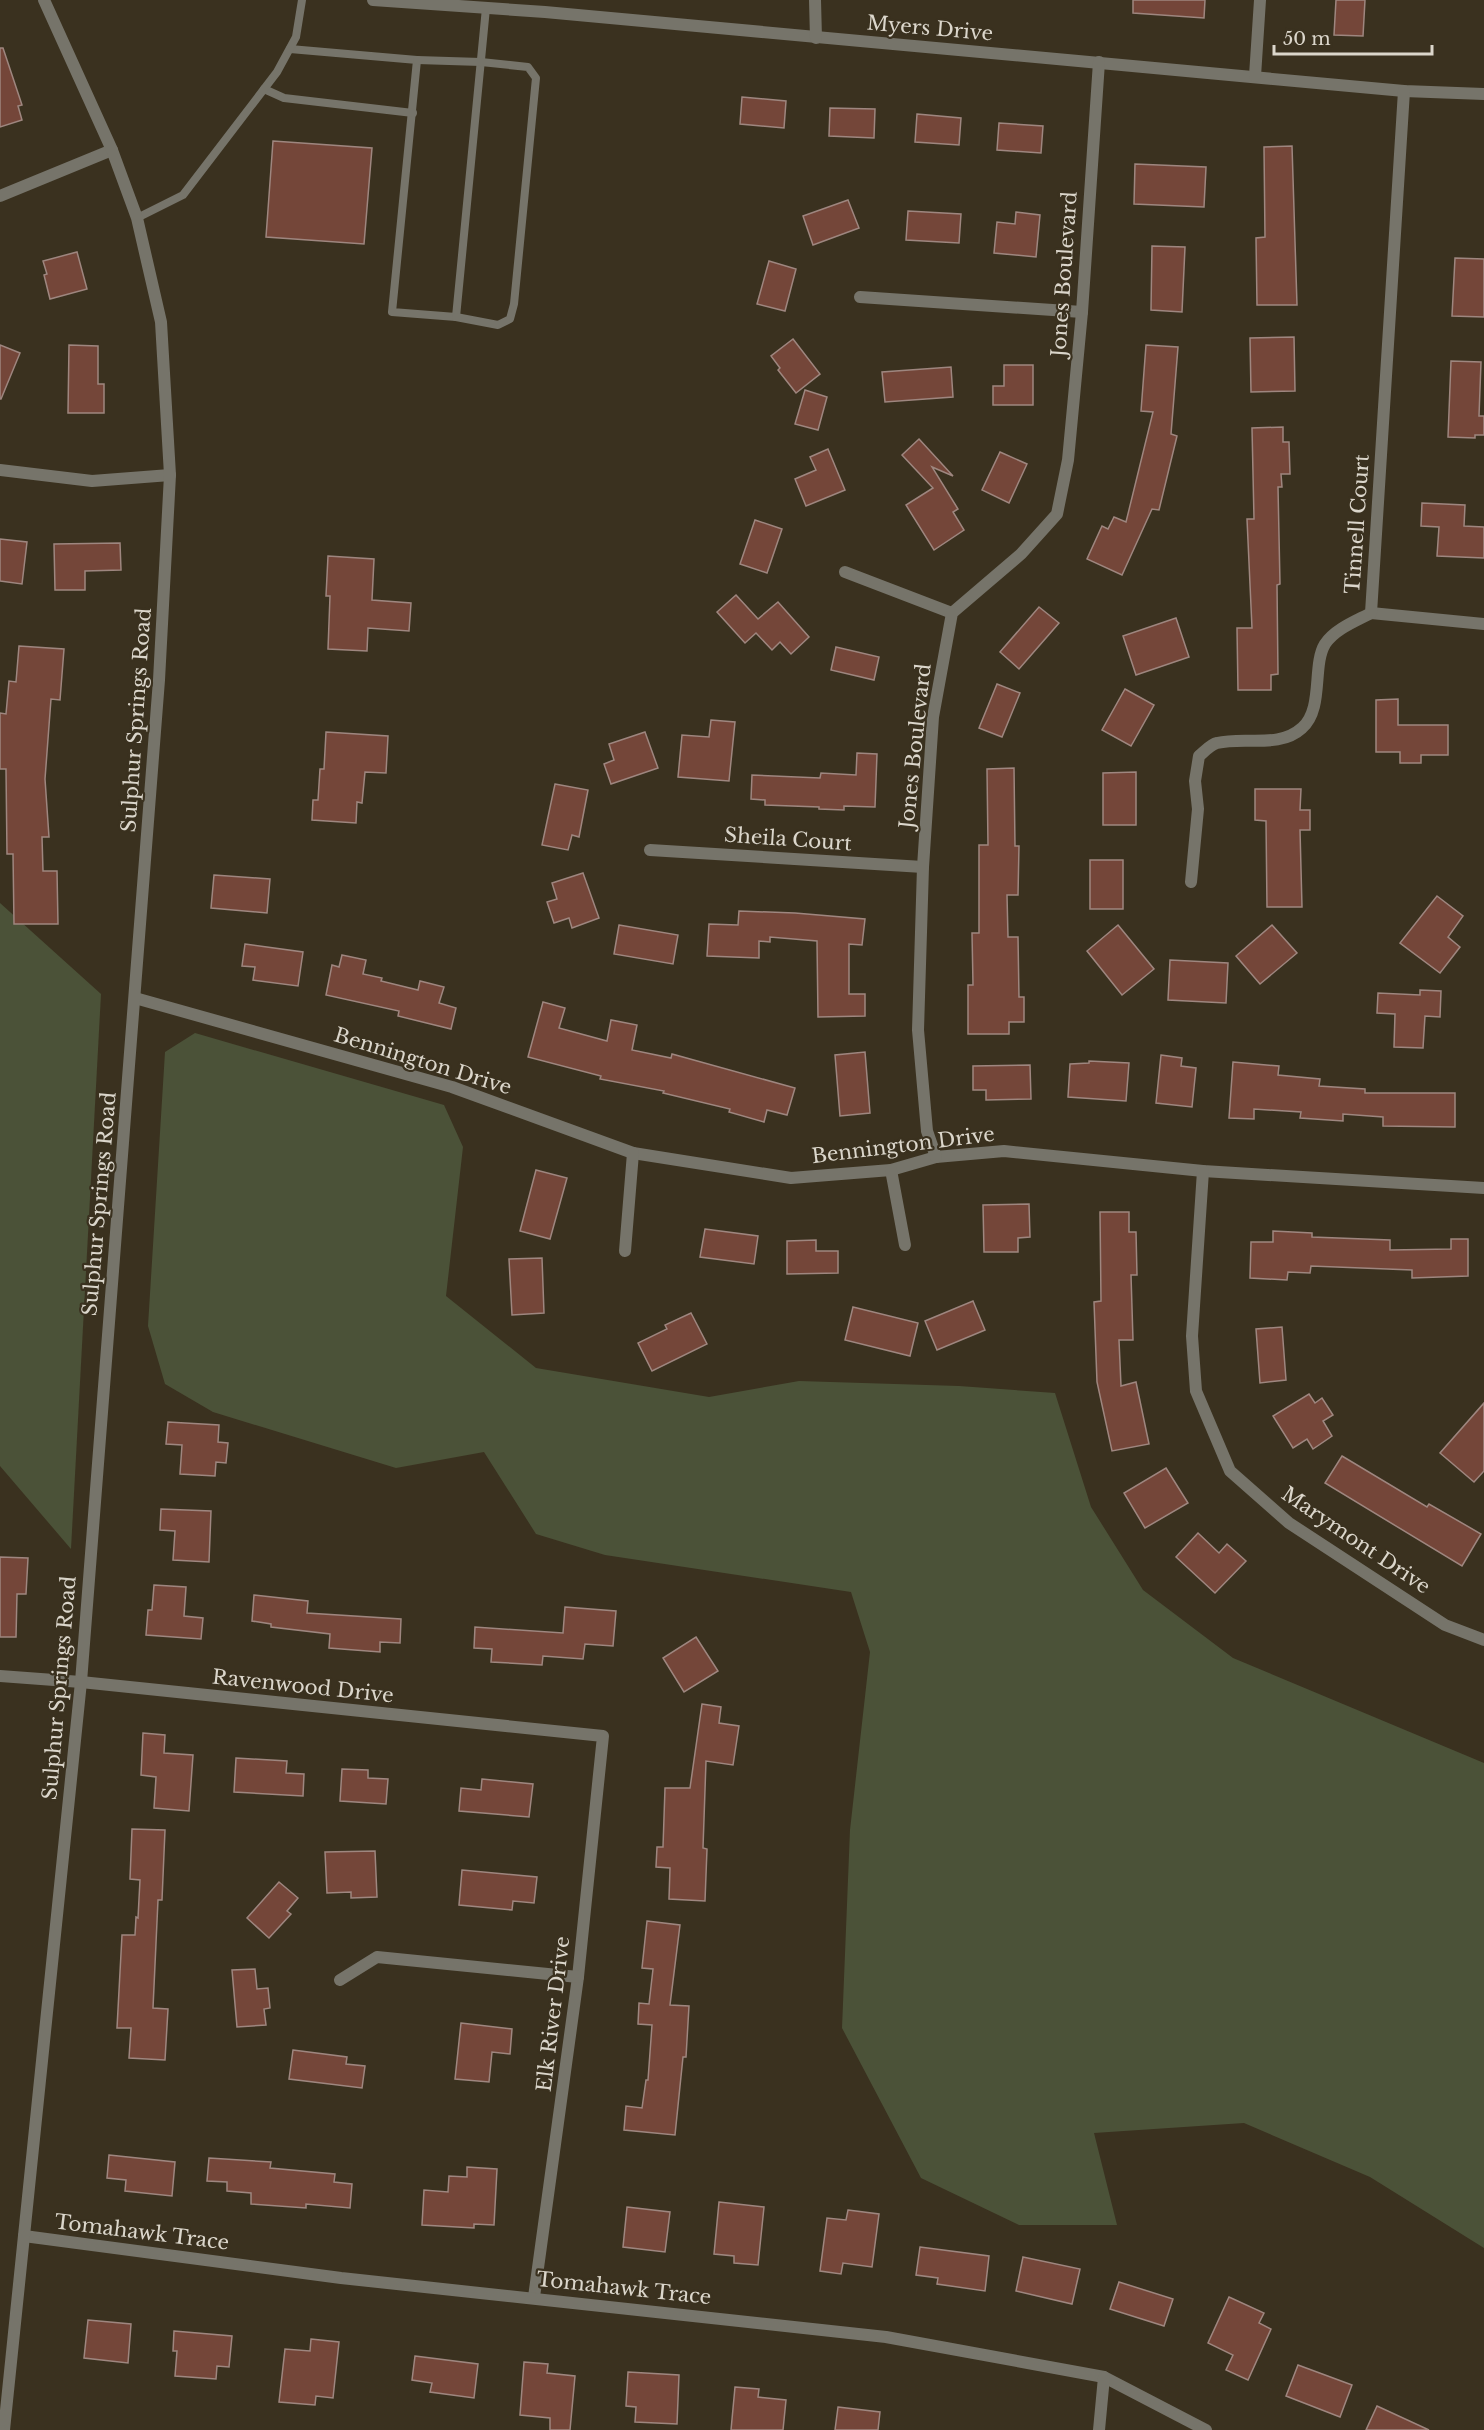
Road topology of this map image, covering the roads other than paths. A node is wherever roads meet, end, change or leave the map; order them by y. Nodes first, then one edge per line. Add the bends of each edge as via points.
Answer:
1 (44, 0) edge
2 (302, 0) edge
3 (373, 0) edge
4 (815, 0) edge
5 (1260, 0) edge
6 (486, 8) junction
7 (816, 38) junction
8 (290, 49) junction
9 (417, 60) junction
10 (481, 62) junction
11 (1099, 62) junction
12 (1255, 76) junction
13 (264, 89) junction
14 (1404, 91) junction
15 (1484, 94) edge
16 (413, 113) junction
17 (112, 150) junction
18 (0, 196) edge
19 (137, 218) junction
20 (860, 297) dead end
21 (1082, 312) junction
22 (456, 318) junction
23 (0, 470) edge
24 (170, 475) junction
25 (845, 572) dead end
26 (952, 613) junction
27 (1371, 613) junction
28 (1484, 624) edge
29 (650, 850) dead end
30 (923, 867) junction
31 (1191, 882) dead end
32 (135, 998) junction
33 (633, 1153) junction
34 (936, 1157) junction
35 (891, 1170) junction
36 (1203, 1171) junction
37 (1484, 1188) edge
38 (905, 1245) dead end
39 (625, 1251) dead end
40 (1484, 1640) edge
41 (0, 1676) edge
42 (81, 1682) junction
43 (603, 1736) joint
44 (578, 1977) junction
45 (340, 1980) dead end
46 (24, 2236) junction
47 (534, 2297) junction
48 (1104, 2377) junction
49 (4, 2430) edge
50 (1099, 2430) edge
51 (1206, 2430) edge

1 - 17 street, Sulphur Springs Road
2 - 8 lane
3 - 6 street, Myers Drive
4 - 7 street
5 - 12 street
6 - 7 street, Myers Drive
6 - 10 lane
7 - 11 street, Myers Drive
8 - 9 lane
8 - 13 lane
9 - 10 lane
9 - 16 lane
10 - 22 lane
10 - 22 lane via 528,68 536,78 514,304 510,319 498,325
11 - 12 street, Myers Drive
11 - 21 street, Jones Boulevard
12 - 14 street, Myers Drive
13 - 16 lane via 284,98
13 - 19 lane via 183,195
14 - 15 street, Myers Drive
14 - 27 street, Tinnell Court
16 - 22 lane via 392,312
17 - 18 street
17 - 19 street, Sulphur Springs Road
19 - 24 street, Sulphur Springs Road via 161,322
20 - 21 street
21 - 26 street, Jones Boulevard via 1068,460 1057,514 1021,554
23 - 24 street via 92,481
24 - 32 street, Sulphur Springs Road via 163,632
25 - 26 street
26 - 30 street, Jones Boulevard via 933,717
27 - 28 street
27 - 31 street, Tinnell Court via 1344,627 1325,644 1314,708 1304,727 1288,736 1267,740 1215,743 1199,756
29 - 30 street, Sheila Court
30 - 34 street, Jones Boulevard via 918,1030 927,1131
32 - 33 street, Bennington Drive via 452,1087
32 - 42 street, Sulphur Springs Road
33 - 35 street, Bennington Drive via 791,1178
33 - 39 street
34 - 35 street, Bennington Drive
34 - 36 street, Bennington Drive via 1004,1151
35 - 38 street
36 - 37 street, Bennington Drive
36 - 40 street, Marymont Drive via 1192,1336 1196,1390 1230,1471 1289,1523 1445,1625
41 - 42 street, Ravenwood Drive
42 - 43 street, Ravenwood Drive
42 - 46 street, Sulphur Springs Road
43 - 44 street, Elk River Drive
44 - 45 street via 377,1957
44 - 47 street, Elk River Drive
46 - 47 street, Tomahawk Trace via 341,2278
46 - 49 street, Sulphur Springs Road
47 - 48 street, Tomahawk Trace via 886,2337
48 - 50 street
48 - 51 street, Tomahawk Trace

